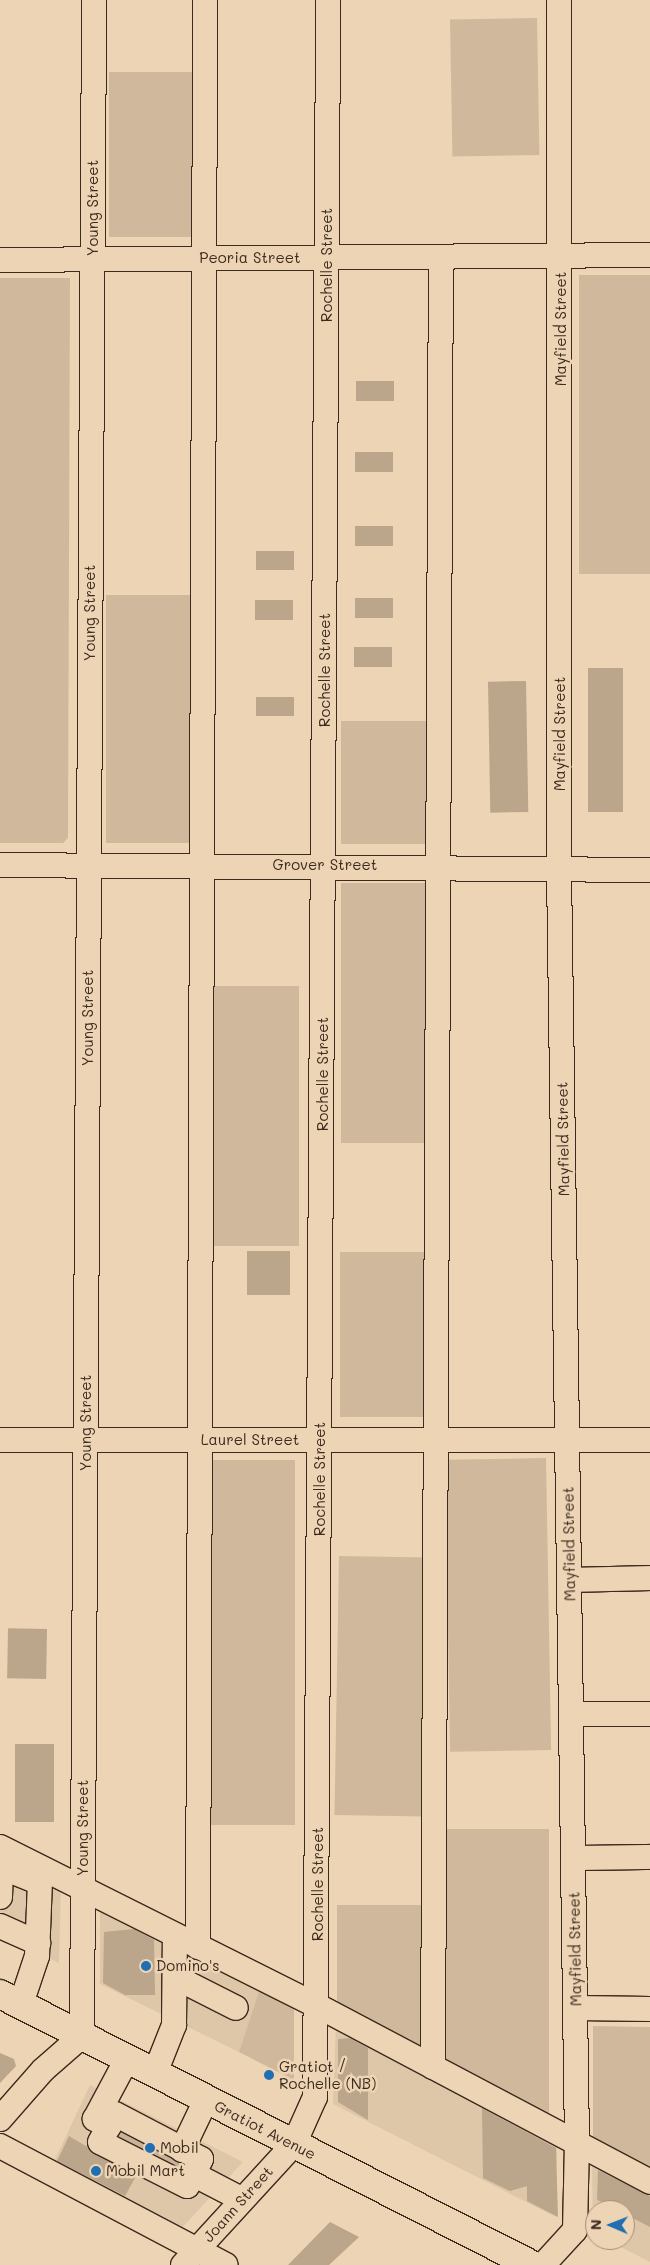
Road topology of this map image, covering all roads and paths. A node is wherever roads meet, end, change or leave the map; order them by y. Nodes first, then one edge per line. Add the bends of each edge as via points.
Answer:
1 (94, 0) edge
2 (205, 0) edge
3 (328, 0) edge
4 (559, 0) edge
5 (650, 255) edge
6 (441, 256) junction
7 (562, 256) junction
8 (205, 258) junction
9 (327, 258) junction
10 (92, 259) junction
11 (0, 260) edge
12 (0, 865) edge
13 (89, 865) junction
14 (201, 865) junction
15 (324, 865) junction
16 (436, 866) junction
17 (560, 868) junction
18 (650, 870) edge
19 (0, 1440) edge
20 (86, 1440) junction
21 (198, 1440) junction
22 (320, 1440) junction
23 (435, 1440) junction
24 (568, 1440) junction
25 (650, 1440) edge
26 (650, 1578) edge
27 (570, 1580) junction
28 (572, 1714) junction
29 (650, 1714) edge
30 (0, 1847) edge
31 (650, 1857) edge
32 (574, 1858) junction
33 (40, 1882) junction
34 (83, 1895) junction
35 (0, 1897) edge
36 (0, 1926) edge
37 (175, 1936) junction
38 (38, 1943) junction
39 (198, 1947) junction
40 (175, 1977) junction
41 (10, 1999) edge
42 (318, 2006) junction
43 (236, 2008) dead end
44 (576, 2008) junction
45 (650, 2008) edge
46 (82, 2036) junction
47 (127, 2059) junction
48 (434, 2067) junction
49 (155, 2073) junction
50 (206, 2100) junction
51 (0, 2119) edge
52 (577, 2143) junction
53 (294, 2144) junction
54 (0, 2146) edge
55 (150, 2148) junction
56 (193, 2174) junction
57 (650, 2182) edge
58 (241, 2199) junction
59 (190, 2257) edge
60 (226, 2265) edge
61 (532, 2265) edge
62 (543, 2265) edge

1 - 10 street, Young Street
2 - 8 street
3 - 9 street, Rochelle Street
4 - 7 street, Mayfield Street
5 - 7 street, Peoria Street
6 - 7 street, Peoria Street
6 - 9 street, Peoria Street
6 - 16 street
7 - 17 street, Mayfield Street
8 - 9 street, Peoria Street
8 - 10 street, Peoria Street
8 - 14 street
9 - 15 street, Rochelle Street
10 - 11 street, Peoria Street
10 - 13 street, Young Street
12 - 13 street, Grover Street
13 - 14 street, Grover Street
13 - 20 street, Young Street
14 - 15 street, Grover Street
14 - 21 street
15 - 16 street, Grover Street
15 - 22 street, Rochelle Street
16 - 17 street, Grover Street
16 - 23 street
17 - 18 street, Grover Street
17 - 24 street, Mayfield Street
19 - 20 street, Laurel Street
20 - 21 street, Laurel Street
20 - 34 street, Young Street
21 - 22 street, Laurel Street
21 - 39 street
22 - 23 street, Laurel Street
22 - 42 street, Rochelle Street
23 - 24 street, Laurel Street
23 - 48 street
24 - 25 street, Laurel Street
24 - 27 street, Mayfield Street
26 - 27 street
27 - 28 street, Mayfield Street
28 - 29 street
28 - 32 street, Mayfield Street
30 - 34 street
31 - 32 street
32 - 44 street, Mayfield Street
33 - 34 street
33 - 35 street via 1,1867
33 - 38 street
34 - 37 street
34 - 46 street, Young Street
36 - 38 street
37 - 39 street
37 - 40 street
38 - 41 street
39 - 42 street
40 - 43 street
40 - 49 street via 174,2025
41 - 46 main road, Gratiot Avenue
42 - 48 street
42 - 53 street, Rochelle Street via 315,2096
44 - 45 street
44 - 52 street, Mayfield Street
46 - 47 main road, Gratiot Avenue
46 - 51 street via 43,2070
47 - 49 main road, Gratiot Avenue
47 - 55 street via 95,2119 108,2126 100,2142
48 - 52 street
49 - 50 main road, Gratiot Avenue
50 - 53 main road, Gratiot Avenue
50 - 55 street
52 - 57 street
52 - 62 street, Mayfield Street via 575,2230
53 - 58 street, Joann Street
53 - 61 main road, Gratiot Avenue
54 - 59 street
55 - 56 street via 187,2186
55 - 56 street via 201,2159
56 - 58 street
58 - 59 street, Joann Street
59 - 60 street

